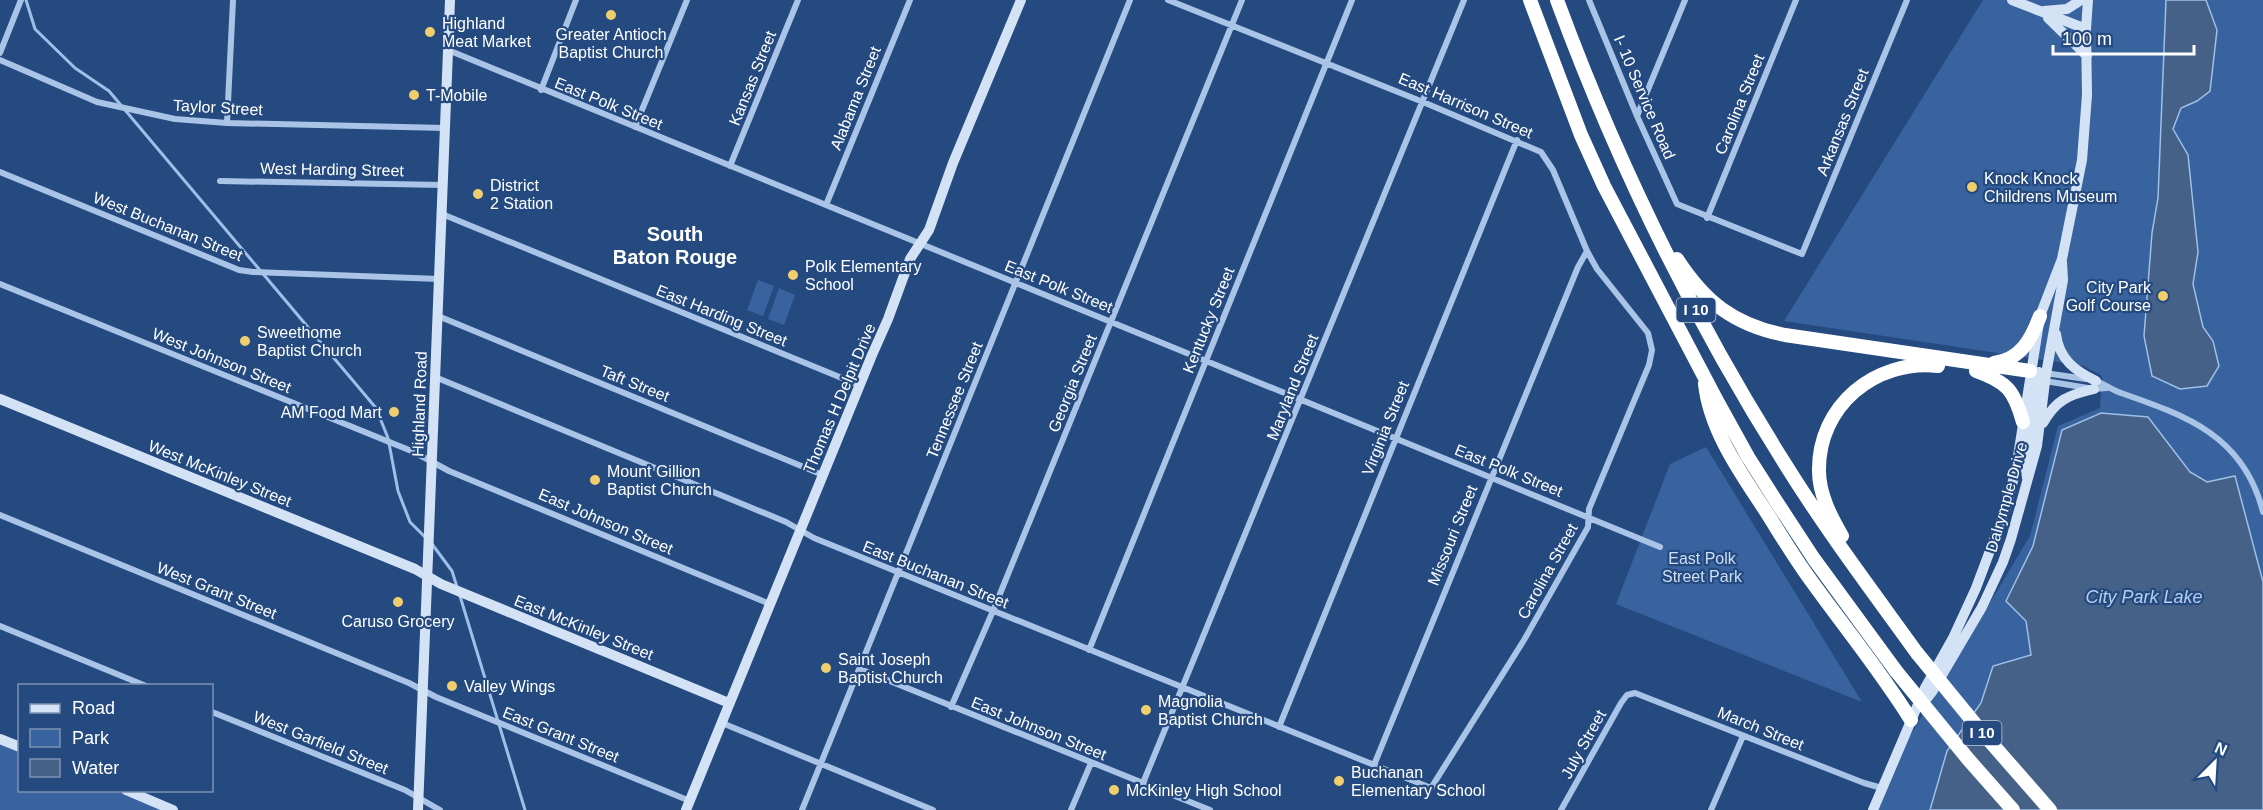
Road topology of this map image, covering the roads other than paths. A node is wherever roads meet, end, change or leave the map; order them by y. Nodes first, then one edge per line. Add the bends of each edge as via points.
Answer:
1 (21, 0) edge
2 (233, 0) edge
3 (450, 0) edge
4 (576, 0) edge
5 (687, 0) edge
6 (798, 0) edge
7 (910, 0) edge
8 (1021, 0) edge
9 (1130, 0) edge
10 (1168, 0) edge
11 (1242, 0) edge
12 (1352, 0) edge
13 (1464, 0) edge
14 (1530, 0) edge
15 (1557, 0) edge
16 (1589, 0) edge
17 (1686, 0) edge
18 (1796, 0) edge
19 (1907, 0) edge
20 (2012, 0) edge
21 (2081, 0) edge
22 (2088, 0) edge
23 (2041, 12) junction
24 (1231, 26) junction
25 (2086, 29) junction
26 (448, 50) junction
27 (0, 52) edge
28 (2087, 56) junction
29 (0, 60) edge
30 (1327, 63) junction
31 (541, 90) junction
32 (1423, 102) junction
33 (1637, 116) junction
34 (227, 123) junction
35 (635, 127) junction
36 (445, 128) junction
37 (1517, 140) junction
38 (730, 166) junction
39 (0, 172) edge
40 (220, 181) dead end
41 (444, 185) junction
42 (1639, 199) junction
43 (826, 205) junction
44 (442, 214) junction
45 (1707, 218) junction
46 (920, 244) junction
47 (1587, 251) junction
48 (2062, 259) junction
49 (440, 279) junction
50 (0, 284) edge
51 (1017, 284) junction
52 (438, 316) junction
53 (2040, 316) junction
54 (1112, 322) junction
55 (2055, 323) junction
56 (1652, 350) joint
57 (1207, 360) junction
58 (1980, 368) junction
59 (1704, 375) junction
60 (2038, 376) junction
61 (435, 377) junction
62 (859, 385) junction
63 (2095, 385) junction
64 (0, 399) edge
65 (1301, 400) junction
66 (2023, 422) junction
67 (2040, 429) junction
68 (1395, 439) junction
69 (432, 462) junction
70 (823, 475) junction
71 (1491, 476) junction
72 (2027, 478) junction
73 (2263, 512) edge
74 (0, 515) edge
75 (1589, 517) junction
76 (800, 530) junction
77 (1660, 547) dead end
78 (898, 573) junction
79 (428, 576) junction
80 (1877, 598) junction
81 (770, 604) junction
82 (993, 611) junction
83 (0, 626) edge
84 (1089, 650) junction
85 (860, 669) junction
86 (141, 684) edge
87 (1183, 688) junction
88 (424, 691) junction
89 (1630, 693) joint
90 (729, 703) junction
91 (951, 707) junction
92 (213, 712) edge
93 (1911, 720) junction
94 (722, 723) junction
95 (1279, 727) junction
96 (1743, 736) junction
97 (0, 739) edge
98 (18, 746) edge
99 (1091, 763) junction
100 (821, 764) junction
101 (1374, 765) junction
102 (1143, 783) junction
103 (1431, 788) joint
104 (1882, 788) junction
105 (131, 792) edge
106 (419, 805) edge
107 (688, 806) edge
108 (173, 810) edge
109 (440, 810) edge
110 (802, 810) edge
111 (933, 810) edge
112 (1071, 810) edge
113 (1210, 810) edge
114 (1561, 810) edge
115 (1711, 810) edge
116 (1873, 810) edge
117 (2013, 810) edge
118 (2050, 810) edge

1 - 27 street
2 - 34 street
3 - 26 street, Highland Road
4 - 31 street
5 - 35 street
6 - 38 street, Kansas Street
7 - 43 street, Alabama Street
8 - 46 street, Thomas H Delpit Drive
9 - 51 street, Tennessee Street
10 - 24 street, East Harrison Street
11 - 24 street, Georgia Street
12 - 30 street, Kentucky Street
13 - 32 street, Maryland Street
14 - 59 highway, I 10 via 1604,186
15 - 42 highway, I 10
16 - 33 street, I- 10 Service Road
17 - 33 street
18 - 45 street, Carolina Street
19 - 45 street, Arkansas Street via 1802,254
20 - 23 street
21 - 23 street via 2067,9
22 - 25 street, Dalrymple Drive
23 - 25 street
23 - 28 street
24 - 30 street, East Harrison Street
24 - 54 street, Georgia Street
25 - 28 street, Dalrymple Drive
26 - 31 street, East Polk Street
26 - 36 street, Highland Road
28 - 48 street, Dalrymple Drive via 2086,129
29 - 34 street, Taylor Street via 97,102 169,118
30 - 32 street, East Harrison Street
30 - 57 street, Kentucky Street
31 - 35 street, East Polk Street
32 - 37 street, East Harrison Street
32 - 65 street, Maryland Street
33 - 45 street, I- 10 Service Road via 1677,204
34 - 36 street, Taylor Street
35 - 38 street, East Polk Street
36 - 41 street, Highland Road
37 - 47 street, East Harrison Street via 1547,159
37 - 68 street, Virginia Street
38 - 43 street, East Polk Street
39 - 49 street, West Buchanan Street via 229,267 253,272
40 - 41 street, West Harding Street
41 - 44 street, Highland Road
42 - 58 highway via 1697,287 1738,320 1785,335
42 - 80 highway, I 10 via 1726,366 1793,476
43 - 46 street, East Polk Street
44 - 49 street, Highland Road
44 - 62 street, East Harding Street
46 - 51 street, East Polk Street
46 - 62 street, Thomas H Delpit Drive via 910,259
47 - 56 street, East Harrison Street via 1610,287 1648,333
47 - 71 street, Missouri Street
48 - 53 street, Dalrymple Drive
48 - 55 street, Dalrymple Drive via 2063,280
49 - 52 street, Highland Road
50 - 69 street, West Johnson Street
51 - 54 street, East Polk Street
51 - 78 street, Tennessee Street
52 - 61 street, Highland Road
52 - 70 street, Taft Street
53 - 58 highway via 2020,353
53 - 60 street, Dalrymple Drive
54 - 57 street, East Polk Street
54 - 82 street, Georgia Street
55 - 60 street, Dalrymple Drive
55 - 63 street via 2057,343 2066,360
56 - 75 street, Carolina Street
57 - 65 street, East Polk Street
57 - 84 street, Kentucky Street
58 - 60 highway
58 - 66 highway via 2007,386
58 - 80 highway via 1920,364 1879,374 1851,393 1827,429 1819,471 1824,497
59 - 93 highway via 1707,402 1744,479
59 - 117 highway, I 10, bridge via 1748,457 1814,558 1896,670
60 - 63 street
60 - 66 street, Dalrymple Drive
60 - 67 street, Dalrymple Drive
60 - 72 street via 2025,462
61 - 69 street, Highland Road
61 - 76 street, East Buchanan Street
62 - 70 street, Thomas H Delpit Drive
63 - 67 street via 2059,402
63 - 73 street via 2177,414 2219,438 2247,470
64 - 79 street, West McKinley Street
65 - 68 street, East Polk Street
65 - 87 street, Maryland Street
66 - 93 street, Dalrymple Drive via 2016,469 1998,534 1965,614
67 - 72 street, Dalrymple Drive
68 - 71 street, East Polk Street
68 - 95 street, Virginia Street
69 - 79 street, Highland Road
69 - 81 street, East Johnson Street
70 - 76 street, Thomas H Delpit Drive
71 - 75 street, East Polk Street
71 - 101 street, Missouri Street
72 - 93 street, Dalrymple Drive via 2011,539 1990,592 1932,692
74 - 88 street, West Grant Street
75 - 77 street, East Polk Street
75 - 103 street, Carolina Street via 1588,527 1540,613
76 - 78 street, East Buchanan Street
76 - 81 street, Thomas H Delpit Drive
78 - 82 street, East Buchanan Street
78 - 85 street, Tennessee Street
79 - 88 street, Highland Road
79 - 90 street, East McKinley Street
80 - 118 highway, I 10, bridge via 1917,652
81 - 90 street, Thomas H Delpit Drive
82 - 84 street, East Buchanan Street
82 - 91 street, Georgia Street
83 - 86 street
84 - 87 street, East Buchanan Street
85 - 91 street, East Johnson Street
85 - 100 street, Tennessee Street
87 - 95 street, East Buchanan Street
87 - 102 street, Maryland Street
88 - 106 street, Highland Road
88 - 107 street, East Grant Street
89 - 96 street, March Street
89 - 114 street, July Street
90 - 94 street, Thomas H Delpit Drive
91 - 99 street, East Johnson Street
92 - 106 street, West Garfield Street via 405,790
93 - 104 street, Dalrymple Drive
94 - 100 street
94 - 107 street, Thomas H Delpit Drive
95 - 101 street, East Buchanan Street
96 - 104 street, March Street
96 - 115 street
97 - 98 street
99 - 102 street, East Johnson Street
99 - 112 street
100 - 110 street, Tennessee Street
100 - 111 street
101 - 103 street, East Buchanan Street
102 - 113 street, East Johnson Street
104 - 116 street, Dalrymple Drive
105 - 108 street
106 - 109 street, West Garfield Street

